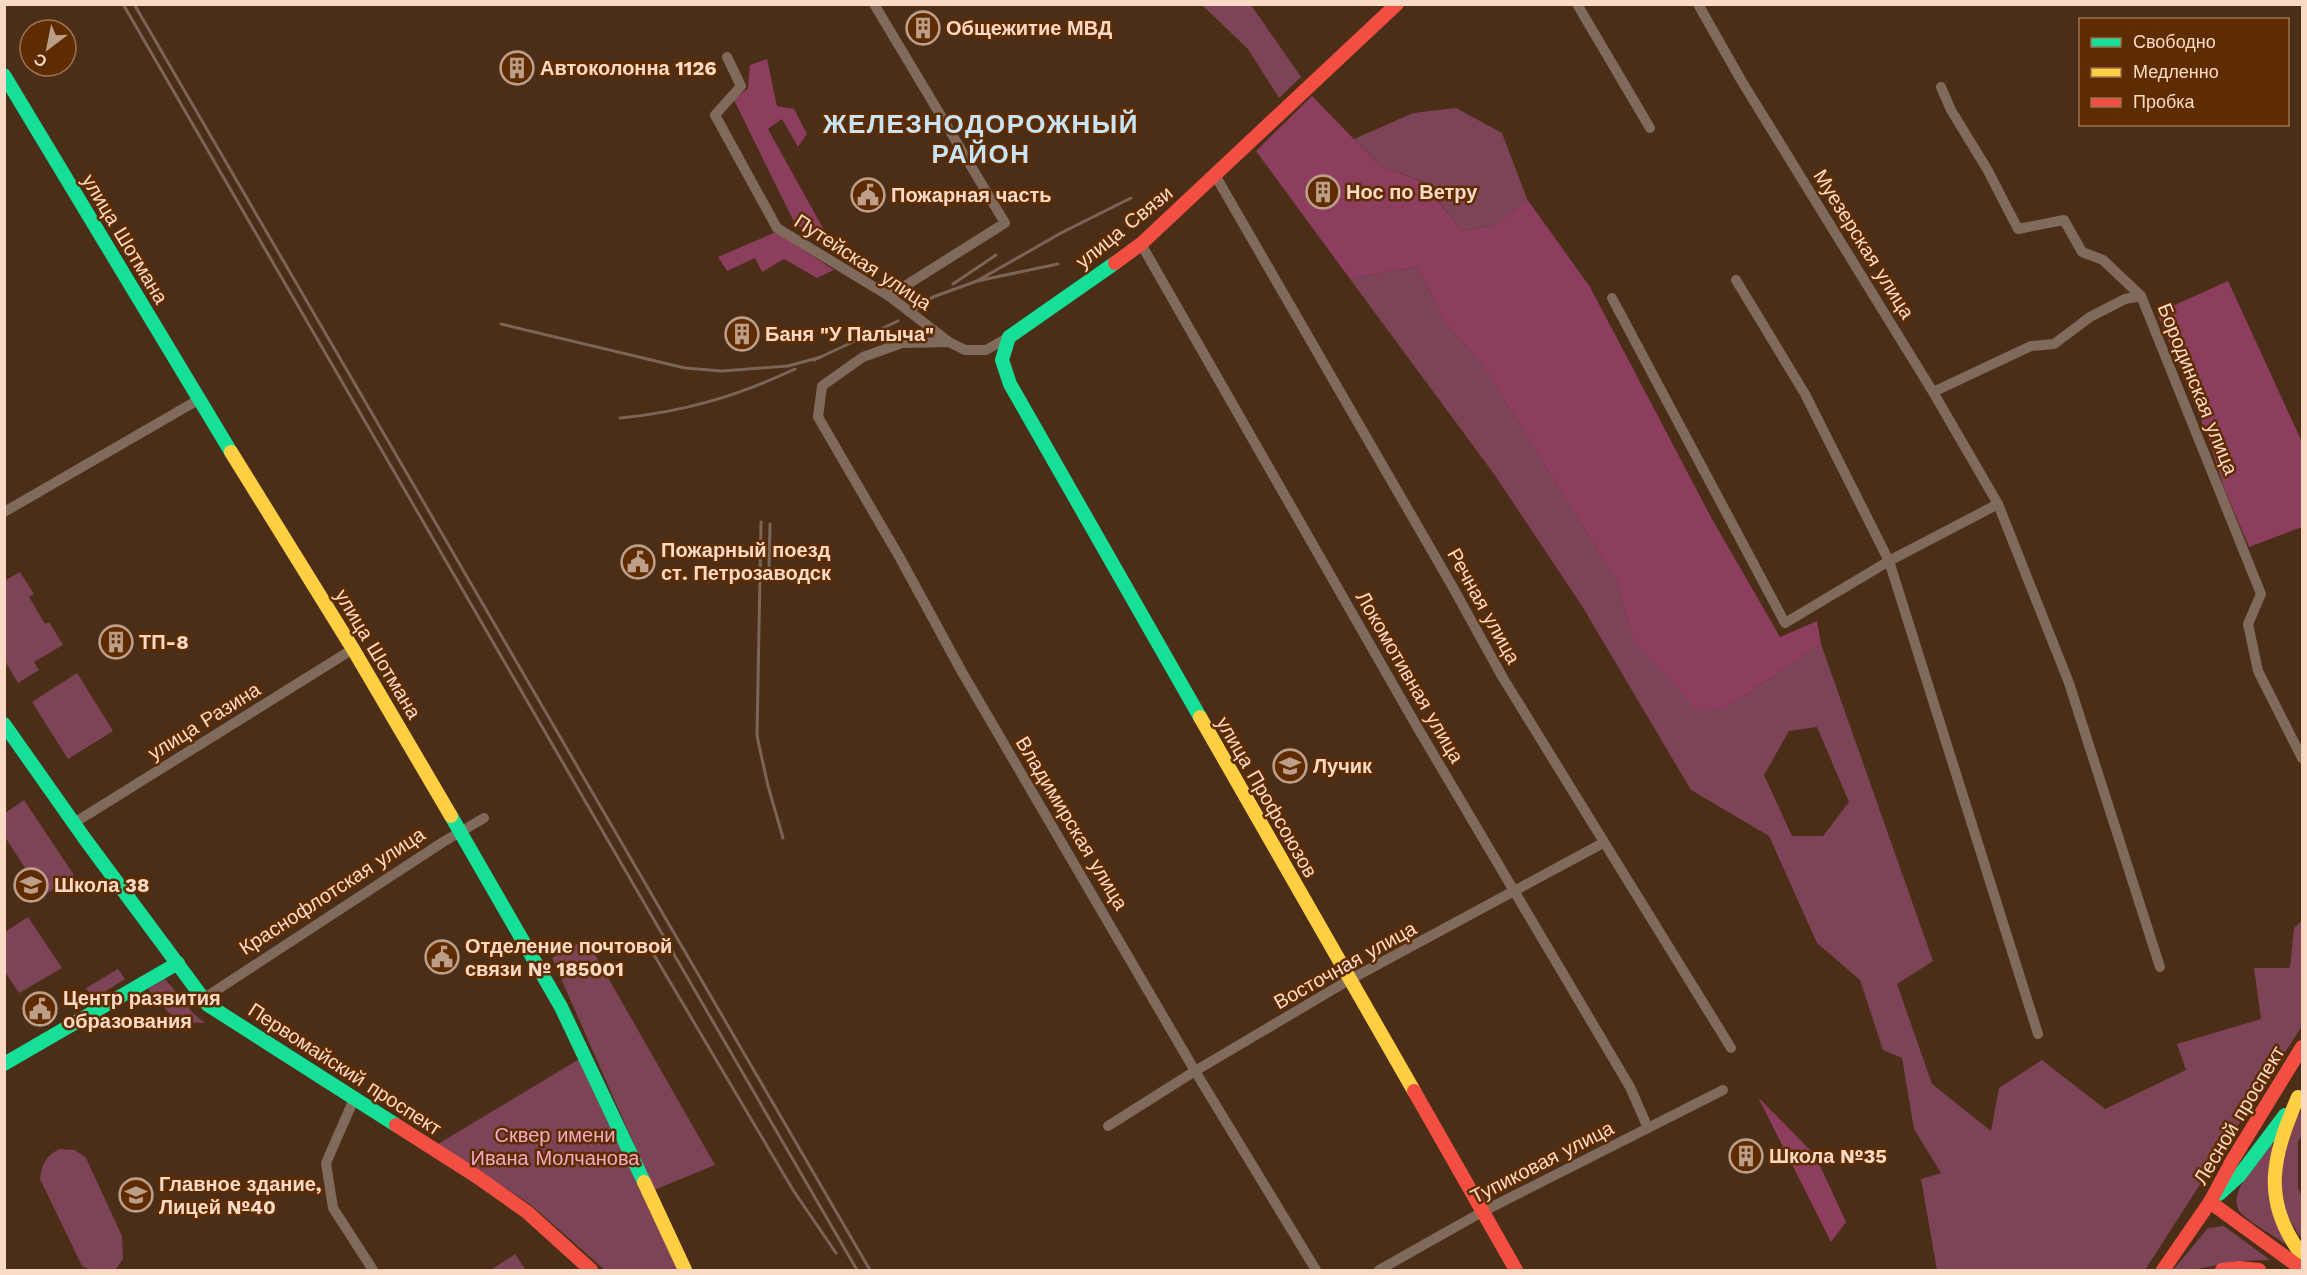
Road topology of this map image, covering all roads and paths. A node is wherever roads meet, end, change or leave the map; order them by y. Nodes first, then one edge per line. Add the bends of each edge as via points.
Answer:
1 (874, 4) edge
2 (1396, 4) edge
3 (1577, 4) edge
4 (1698, 4) edge
5 (727, 57) dead end
6 (4, 75) edge
7 (1941, 87) dead end
8 (1650, 128) dead end
9 (1215, 175) junction
10 (1141, 244) junction
11 (1736, 280) dead end
12 (889, 296) junction
13 (2141, 296) junction
14 (1612, 298) dead end
15 (1009, 337) junction
16 (949, 342) junction
17 (1933, 392) junction
18 (198, 400) junction
19 (1998, 504) junction
20 (4, 512) edge
21 (1889, 561) junction
22 (353, 649) junction
23 (4, 724) edge
24 (2302, 758) edge
25 (484, 818) dead end
26 (74, 823) junction
27 (461, 831) junction
28 (1603, 843) junction
29 (1515, 892) junction
30 (178, 963) junction
31 (2160, 967) dead end
32 (1349, 980) junction
33 (203, 999) junction
34 (2038, 1034) dead end
35 (2302, 1047) edge
36 (1731, 1048) dead end
37 (4, 1064) edge
38 (1195, 1071) junction
39 (1722, 1090) dead end
40 (2300, 1094) edge
41 (354, 1099) junction
42 (1108, 1126) dead end
43 (1648, 1128) junction
44 (2210, 1202) junction
45 (1482, 1212) junction
46 (2302, 1255) edge
47 (2302, 1269) edge
48 (373, 1270) edge
49 (591, 1270) edge
50 (685, 1270) edge
51 (1316, 1270) edge
52 (1379, 1270) edge
53 (1516, 1270) edge
54 (2163, 1270) edge
55 (2222, 1270) edge
56 (2259, 1270) edge

1 - 12 street via 1005,223
2 - 9 main road, улица Связи
3 - 8 street
4 - 17 street, Муезерская улица
5 - 12 street, Путейская улица via 741,86 715,116 777,228
6 - 18 main road, улица Шотмана
7 - 13 street, Бородинская улица via 2018,229 2064,220 2082,252 2103,260
9 - 10 main road, улица Связи
9 - 28 street, Речная улица via 1503,678
10 - 15 main road, улица Связи
10 - 29 street, Локомотивная улица
11 - 21 street via 1805,394
12 - 16 street, Путейская улица
13 - 17 street via 2125,299 2090,317 2054,344 2031,346
13 - 24 street, Бородинская улица via 2261,594 2248,624 2258,671
14 - 21 street via 1785,623
15 - 16 street, Путейская улица via 986,350 965,350
15 - 32 main road, улица Профсоюзов via 1002,360 1010,384
16 - 38 street, Владимирская улица via 902,344 863,357 822,386 818,417
17 - 19 street, Муезерская улица
18 - 20 street
18 - 22 main road, улица Шотмана
19 - 21 street
19 - 31 street, Муезерская улица via 2069,683
21 - 34 street
22 - 26 street, улица Разина
22 - 27 main road, улица Шотмана
23 - 26 main road, Первомайский проспект
25 - 27 street, Краснофлотская улица
26 - 30 main road, Первомайский проспект
27 - 33 street, Краснофлотская улица
27 - 50 main road, улица Шотмана via 561,1007
28 - 29 street, Восточная улица
28 - 36 street, Речная улица
29 - 32 street, Восточная улица
29 - 43 street, Локомотивная улица via 1630,1087
30 - 33 main road, Первомайский проспект
30 - 37 main road
32 - 38 street, Восточная улица
32 - 45 main road, улица Профсоюзов
33 - 41 main road, Первомайский проспект
35 - 44 main road, Лесной проспект
38 - 42 street, Восточная улица
38 - 51 street, Владимирская улица
39 - 43 street, Тупиковая улица
40 - 44 main road, Лесной проспект via 2239,1176
40 - 46 main road via 2278,1150 2273,1185 2278,1213
41 - 48 street via 326,1163 333,1208
41 - 49 main road, Первомайский проспект via 527,1212
43 - 45 street, Тупиковая улица
44 - 47 main road
44 - 54 main road
45 - 52 street, Тупиковая улица
45 - 53 main road, улица Профсоюзов
55 - 56 main road

